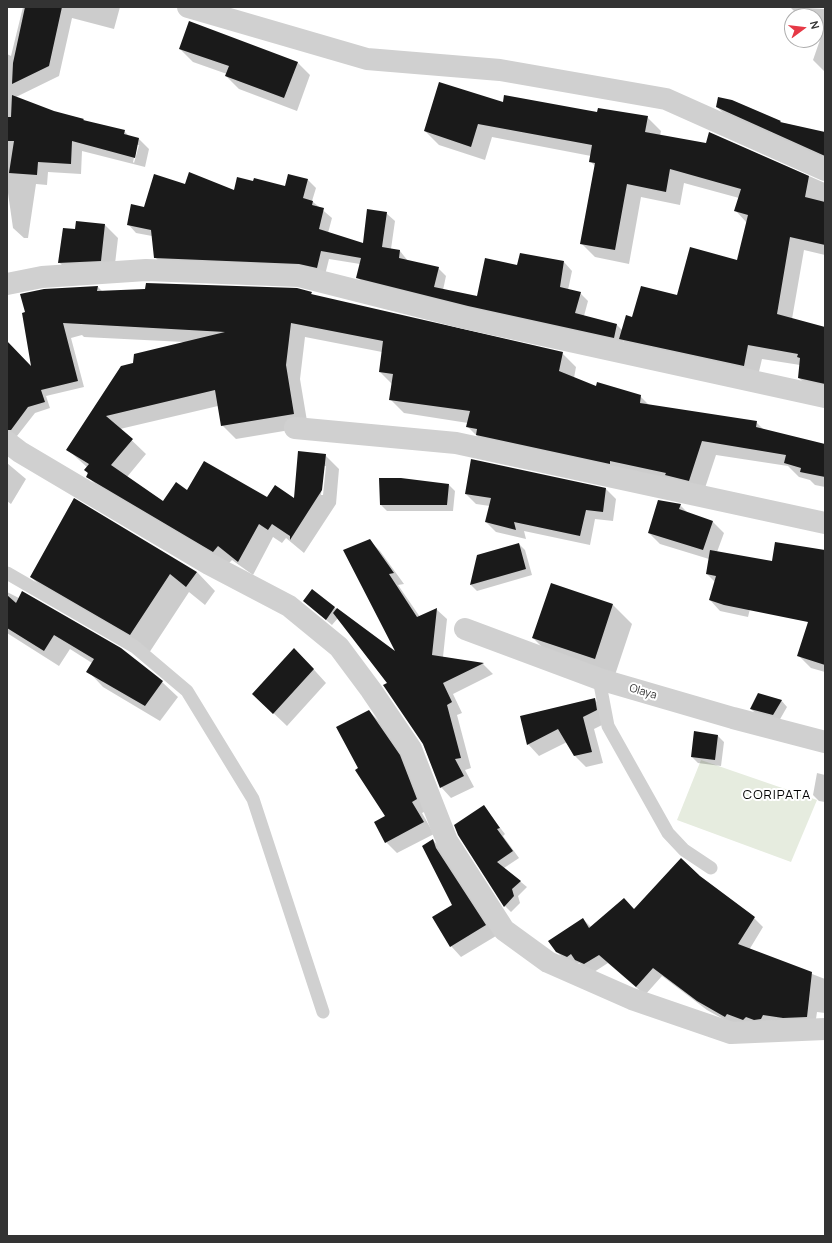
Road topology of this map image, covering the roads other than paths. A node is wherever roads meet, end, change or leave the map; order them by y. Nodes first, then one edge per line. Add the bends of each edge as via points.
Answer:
1 (188, 7) edge
2 (825, 170) edge
3 (7, 284) edge
4 (825, 397) edge
5 (295, 428) dead end
6 (7, 442) edge
7 (825, 523) edge
8 (7, 573) edge
9 (465, 629) dead end
10 (600, 679) junction
11 (825, 742) edge
12 (711, 868) dead end
13 (323, 1012) dead end
14 (825, 1029) edge

1 - 2 street via 367,59 500,70 666,99
3 - 4 street via 42,277 146,270 299,276 465,318
5 - 7 street via 456,443
6 - 14 street via 209,564 290,606 339,647 411,749 447,841 504,930 548,962 632,999 731,1033
8 - 13 lane via 135,647 187,691 253,799
9 - 10 street, Olaya
10 - 11 street, Olaya
10 - 12 lane via 608,726 668,833 684,850

